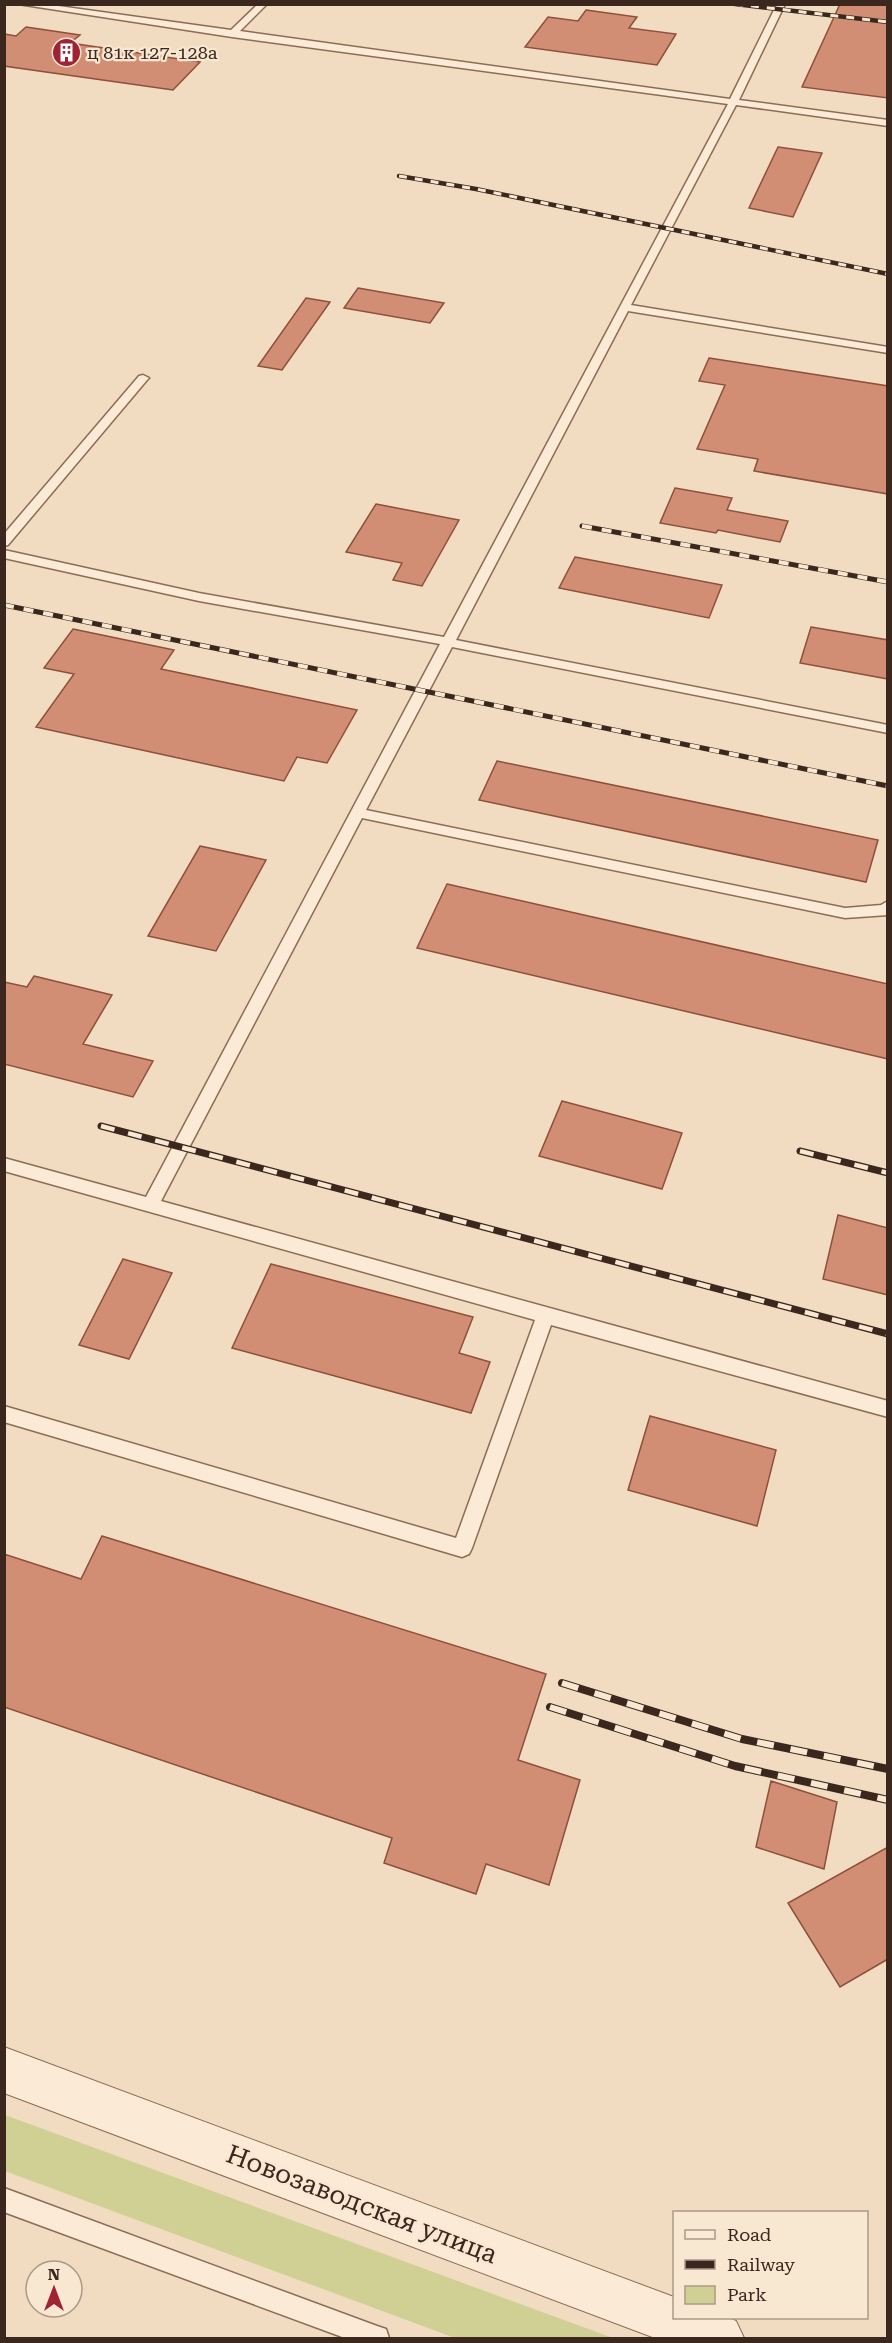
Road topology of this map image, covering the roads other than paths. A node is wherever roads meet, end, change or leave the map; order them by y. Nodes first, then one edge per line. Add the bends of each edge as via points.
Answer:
1 (22, 4) edge
2 (263, 4) edge
3 (781, 4) edge
4 (232, 34) junction
5 (733, 102) junction
6 (888, 123) edge
7 (624, 307) junction
8 (888, 350) edge
9 (143, 378) dead end
10 (4, 542) edge
11 (4, 554) edge
12 (448, 642) junction
13 (888, 729) edge
14 (358, 813) junction
15 (888, 906) edge
16 (4, 1164) edge
17 (152, 1204) junction
18 (545, 1316) junction
19 (888, 1409) edge
20 (4, 1414) edge
21 (4, 2070) edge
22 (4, 2200) edge
23 (377, 2338) edge
24 (719, 2338) edge

1 - 4 lane
2 - 4 lane
3 - 5 lane
4 - 5 lane
5 - 6 lane
5 - 7 lane
7 - 8 lane
7 - 12 lane
9 - 10 lane
11 - 12 lane via 199,597
12 - 13 lane
12 - 14 lane
14 - 15 lane via 845,913 886,910
14 - 17 lane
16 - 17 lane
17 - 18 lane
18 - 19 lane
18 - 20 lane via 462,1548
21 - 24 street, Новозаводская улица
22 - 23 lane

